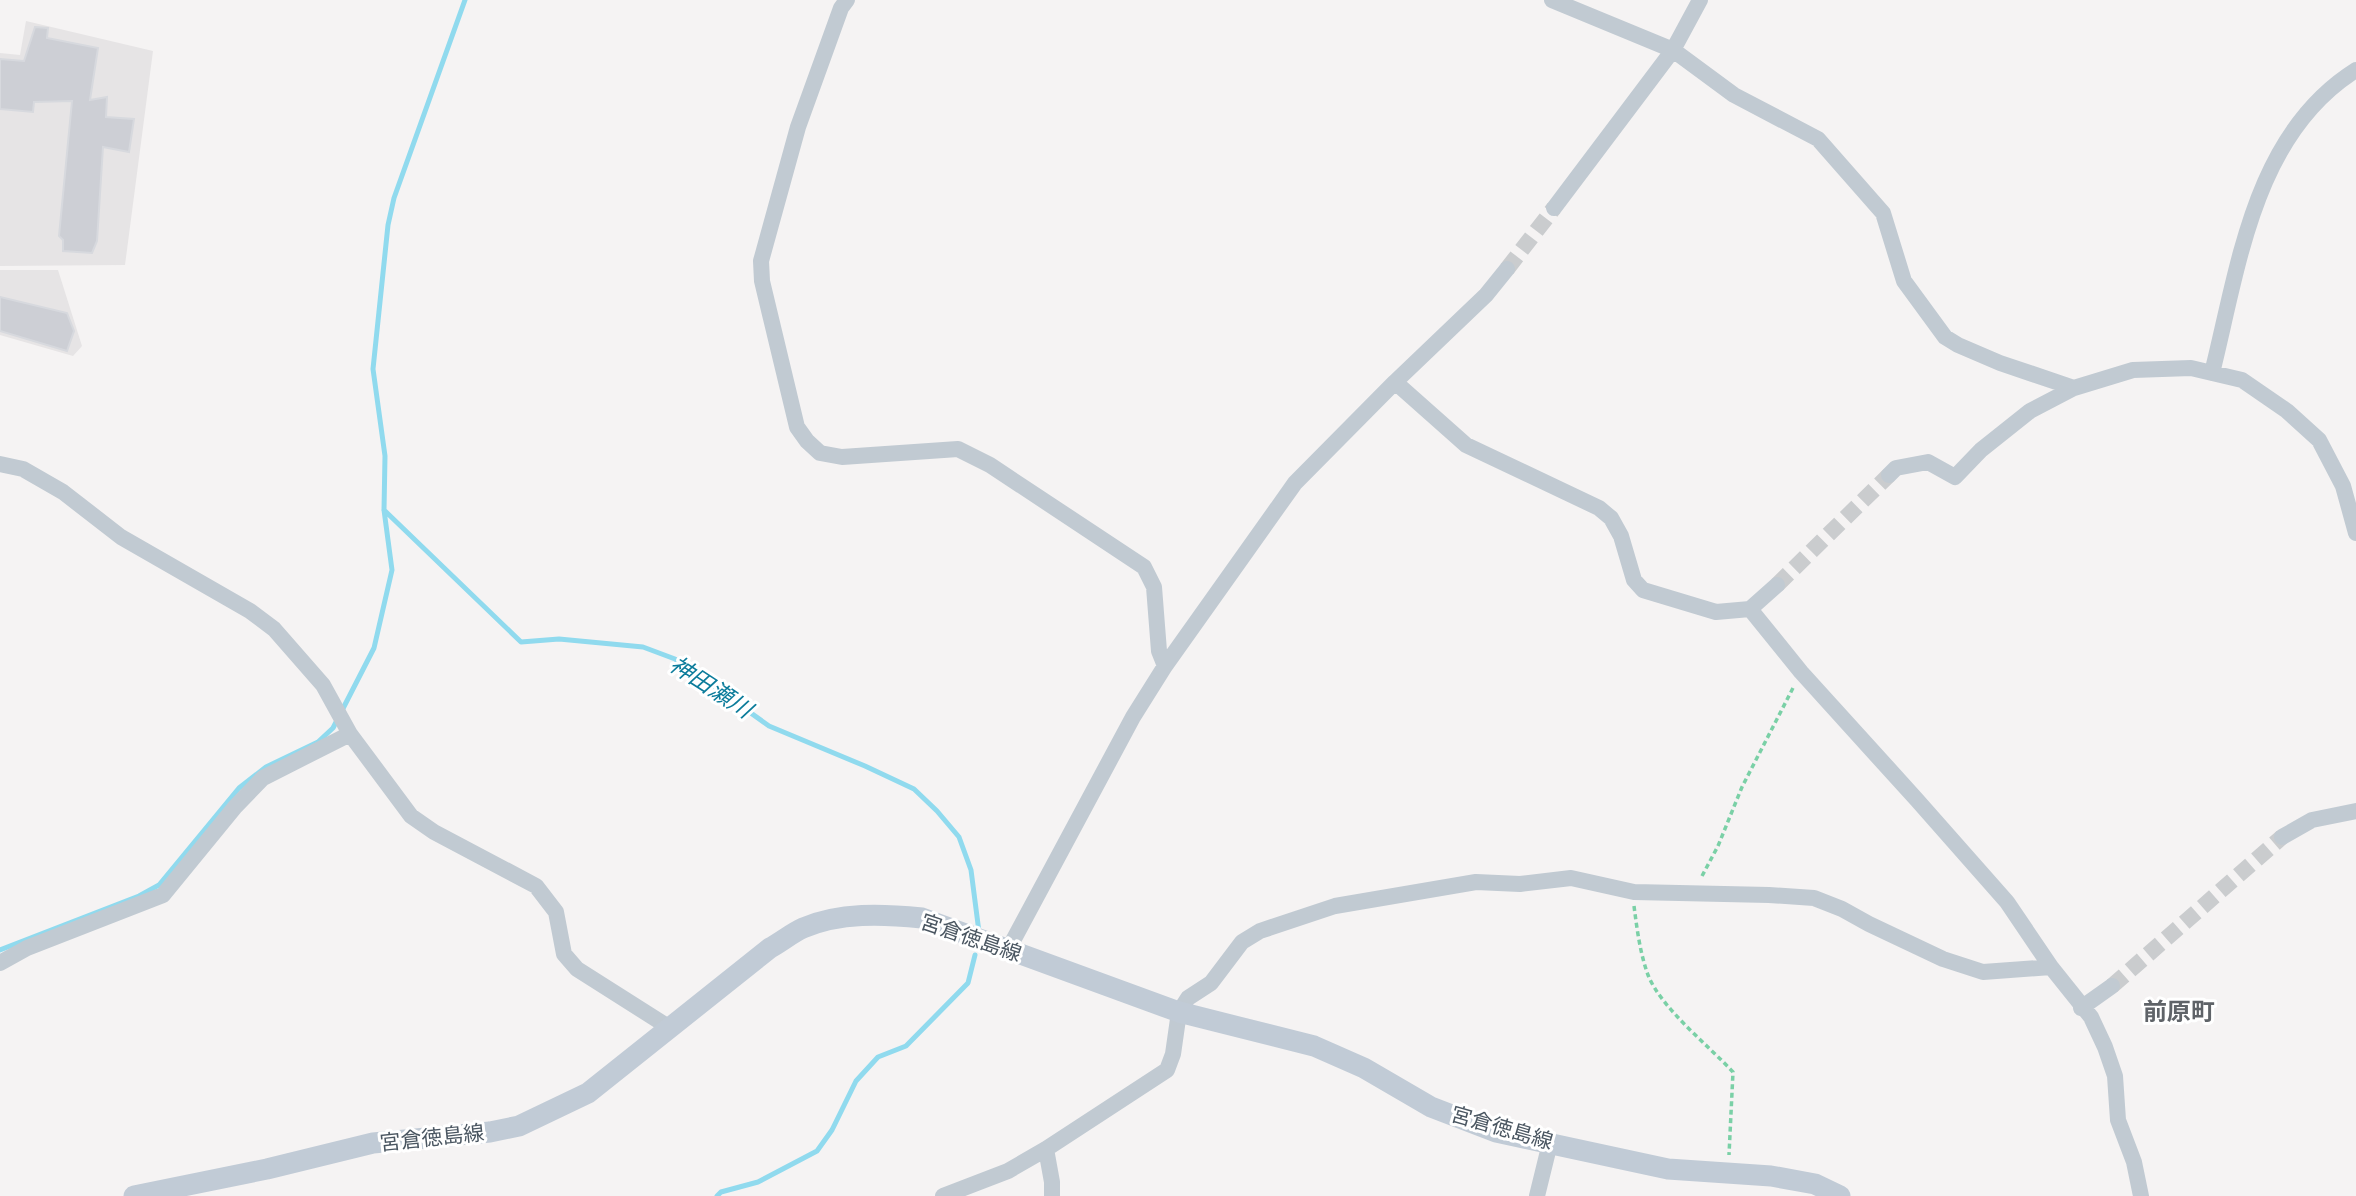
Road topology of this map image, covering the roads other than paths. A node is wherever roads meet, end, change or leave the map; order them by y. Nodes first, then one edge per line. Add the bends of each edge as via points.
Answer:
1 (847, 0) edge
2 (1552, 0) edge
3 (1700, 0) edge
4 (1673, 50) junction
5 (2356, 70) edge
6 (1553, 208) tunnel mouth
7 (1507, 269) tunnel mouth
8 (2212, 373) junction
9 (1395, 382) junction
10 (2074, 388) junction
11 (0, 464) edge
12 (1889, 475) tunnel mouth
13 (2356, 533) edge
14 (1777, 585) tunnel mouth
15 (1750, 609) junction
16 (1165, 666) junction
17 (350, 734) junction
18 (2356, 811) edge
19 (2282, 837) tunnel mouth
20 (1008, 950) junction
21 (0, 963) edge
22 (2050, 967) junction
23 (2112, 986) tunnel mouth
24 (2081, 1008) junction
25 (1179, 1012) junction
26 (670, 1028) junction
27 (1550, 1143) junction
28 (1046, 1149) junction
29 (134, 1196) edge
30 (943, 1196) edge
31 (1052, 1196) edge
32 (1537, 1196) edge
33 (1840, 1196) edge
34 (2141, 1196) edge

1 - 16 street via 798,127 761,261 761,281 797,427 820,453 842,457 958,449 990,465 1144,567 1154,587 1159,651
2 - 4 street
3 - 4 street
4 - 6 street
4 - 10 street via 1734,95 1829,149 1883,213 1904,281 1945,337 2000,363
5 - 8 street via 2299,120 2271,164 2247,232
7 - 9 street
8 - 10 street via 2191,368 2133,370
8 - 13 street via 2242,380 2319,440 2343,486
9 - 15 street via 1466,445 1599,508 1611,518 1634,580 1643,590 1716,611
9 - 16 street via 1295,483
10 - 12 street via 2030,411 1955,477 1928,462 1896,468
11 - 17 street via 23,469 53,486 121,537 274,629 323,685
14 - 15 street
15 - 22 street via 2007,902
16 - 20 street
17 - 21 street via 263,778 163,895
17 - 26 street via 411,816 536,886 556,912 564,954 577,969
18 - 19 street via 2312,820
20 - 25 main road, 宮倉徳島線
20 - 26 main road, 宮倉徳島線 via 922,918 885,914 832,919 802,928 770,948
22 - 24 street
22 - 25 street via 1983,972 1943,959 1814,898 1634,892 1571,878 1520,884 1476,881 1335,906 1260,930 1242,942 1210,983 1188,998
23 - 24 street
24 - 34 street via 2091,1017 2115,1076 2118,1120
25 - 27 main road, 宮倉徳島線 via 1314,1046 1464,1121
25 - 28 street via 1167,1070
26 - 29 main road, 宮倉徳島線 via 588,1093 519,1126 373,1143
27 - 32 street
27 - 33 main road, 宮倉徳島線 via 1668,1169 1771,1176 1815,1185
28 - 30 street via 1008,1171
28 - 31 street

